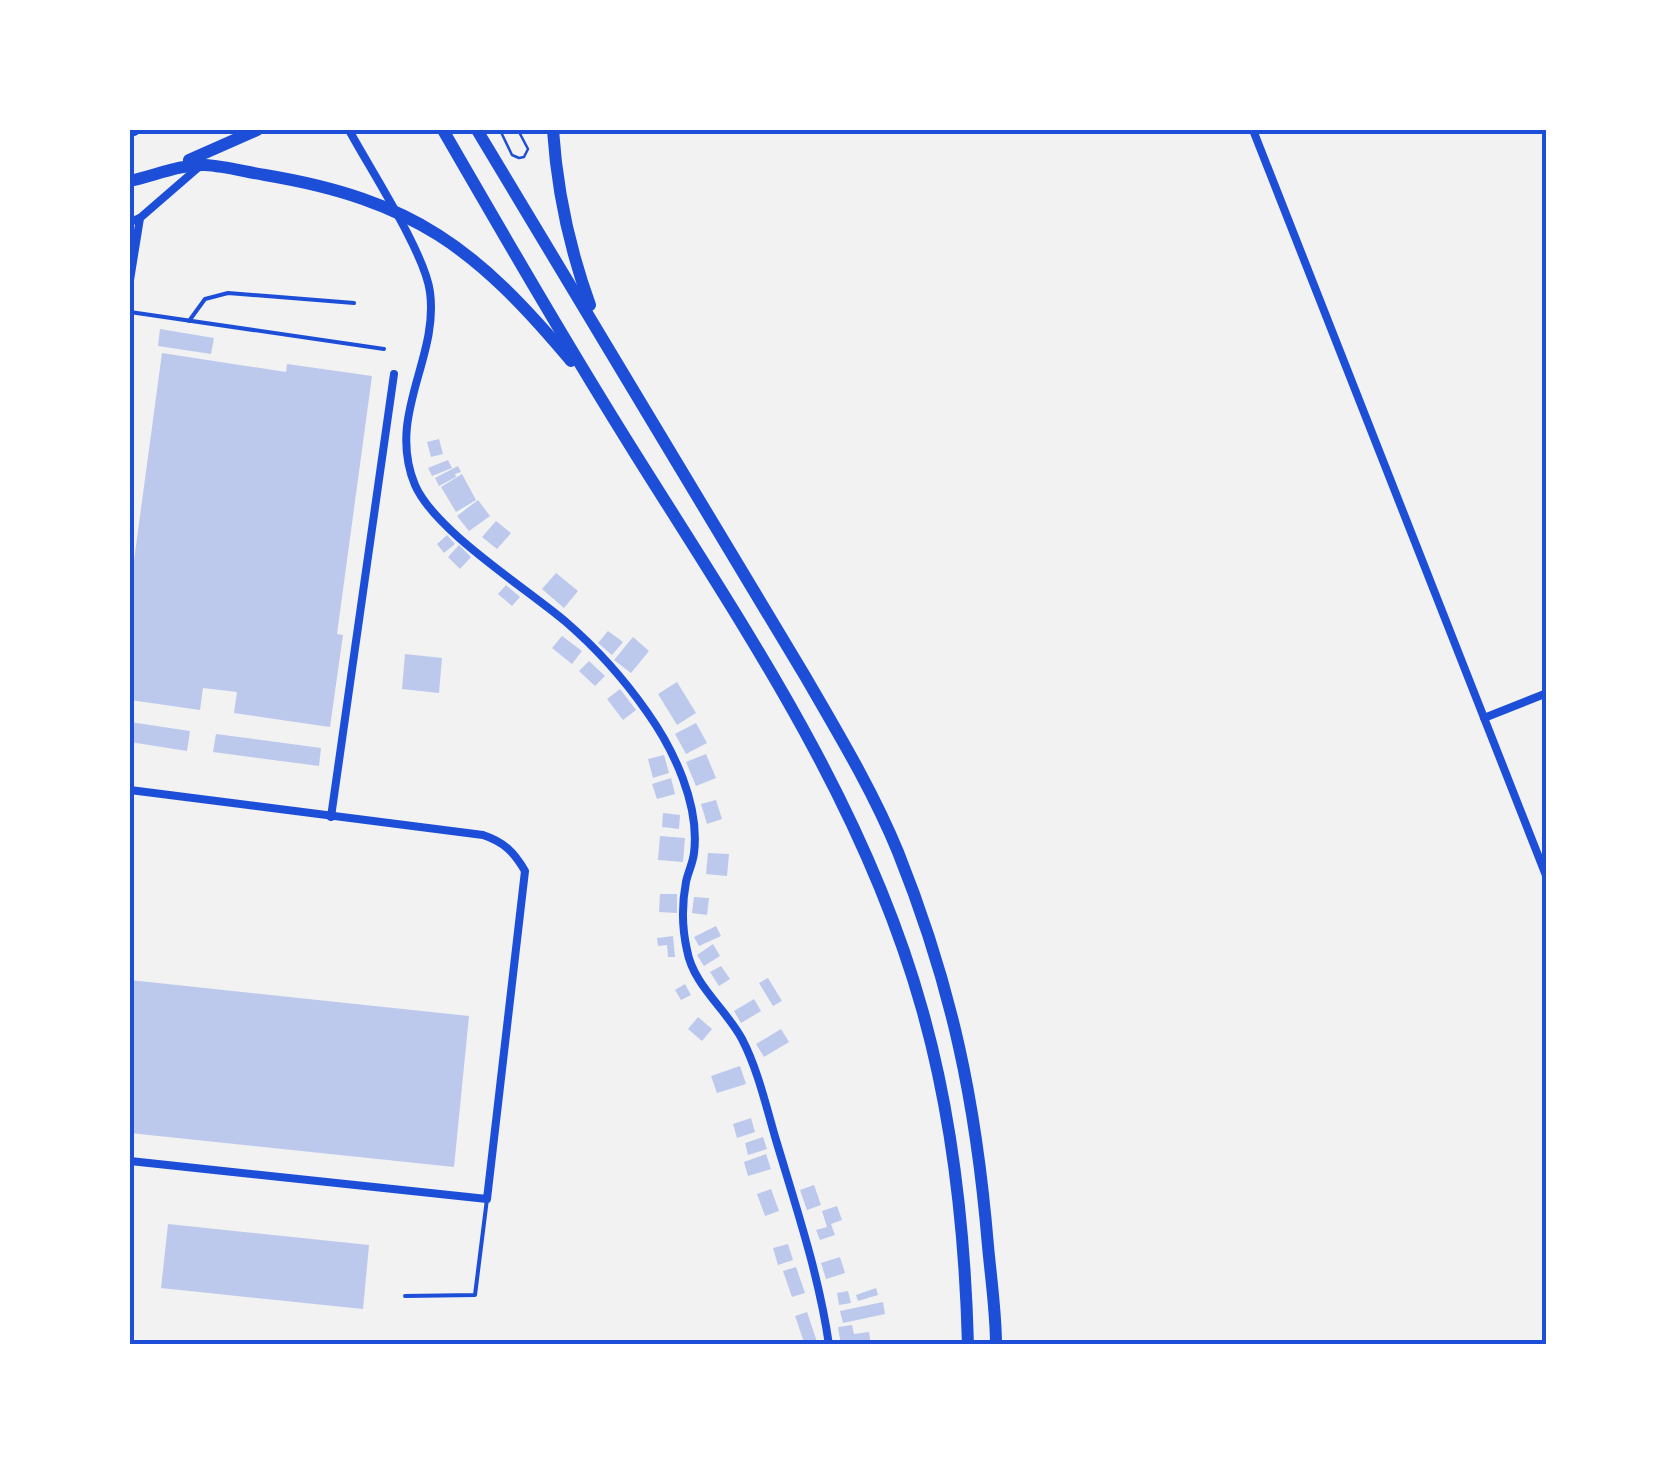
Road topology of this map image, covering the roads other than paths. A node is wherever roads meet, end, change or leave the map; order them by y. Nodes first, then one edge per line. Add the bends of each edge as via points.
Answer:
1 (257, 130) edge
2 (349, 130) edge
3 (443, 130) edge
4 (477, 130) edge
5 (553, 130) edge
6 (1253, 130) edge
7 (202, 164) junction
8 (130, 181) edge
9 (140, 218) junction
10 (130, 222) edge
11 (130, 280) edge
12 (354, 303) dead end
13 (130, 312) edge
14 (189, 320) junction
15 (384, 349) dead end
16 (622, 370) junction
17 (394, 374) dead end
18 (595, 390) junction
19 (1547, 693) edge
20 (1484, 718) junction
21 (130, 790) edge
22 (331, 817) junction
23 (1547, 878) edge
24 (130, 1161) edge
25 (487, 1199) junction
26 (405, 1296) dead end
27 (829, 1345) edge
28 (968, 1345) edge
29 (996, 1345) edge

1 - 8 highway
2 - 27 street via 430,290 404,446 417,490 455,532 568,624 624,680 684,785 695,824 686,881 687,954 755,1071 811,1256
3 - 18 highway
4 - 16 highway
5 - 16 highway via 572,255
6 - 20 street
7 - 8 highway
7 - 9 street
7 - 18 highway via 315,183 412,218 488,271
9 - 10 street
9 - 11 street
12 - 14 lane via 228,292 205,299
13 - 14 lane
14 - 15 lane
16 - 29 highway via 822,705 897,850 949,997 974,1107
17 - 22 street
18 - 28 highway via 782,686 870,862 922,1008 948,1113
19 - 20 street
20 - 23 street
21 - 22 street
22 - 25 street via 483,835 515,853 524,871
24 - 25 street
25 - 26 lane via 475,1294

